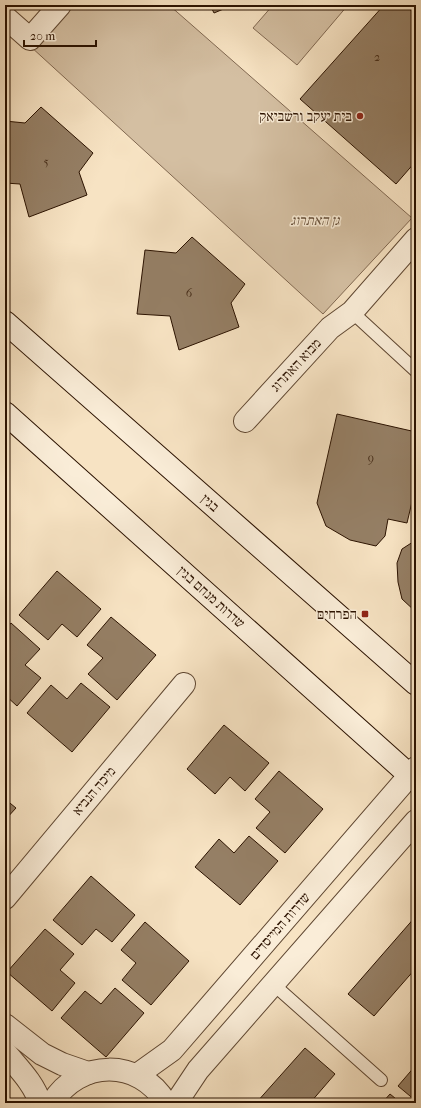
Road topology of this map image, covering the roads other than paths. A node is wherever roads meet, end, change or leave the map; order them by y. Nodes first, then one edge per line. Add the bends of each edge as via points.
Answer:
1 (60, 5) edge
2 (5, 17) edge
3 (416, 239) edge
4 (352, 312) junction
5 (5, 322) edge
6 (416, 371) edge
7 (5, 412) edge
8 (245, 421) dead end
9 (184, 684) dead end
10 (416, 684) edge
11 (414, 775) edge
12 (416, 821) edge
13 (5, 898) edge
14 (273, 984) junction
15 (5, 1026) edge
16 (5, 1052) edge
17 (88, 1073) junction
18 (137, 1076) junction
19 (381, 1080) dead end
20 (40, 1103) edge
21 (52, 1103) edge
22 (166, 1103) edge
23 (176, 1103) edge

1 - 2 street via 30,39
3 - 4 street, מבוא האתרוג
4 - 6 lane
4 - 8 street, מבוא האתרוג via 330,328
5 - 10 street, בגין
7 - 11 street, שדרות מנחם בגין
9 - 13 street, מיכה הנביא
11 - 18 street, שדרות המייסדים via 172,1050
12 - 14 street
14 - 19 lane
14 - 23 street via 198,1070
15 - 17 street via 42,1054
16 - 20 street via 27,1078
17 - 18 street via 111,1069
17 - 21 street via 64,1087
18 - 22 street via 158,1091

